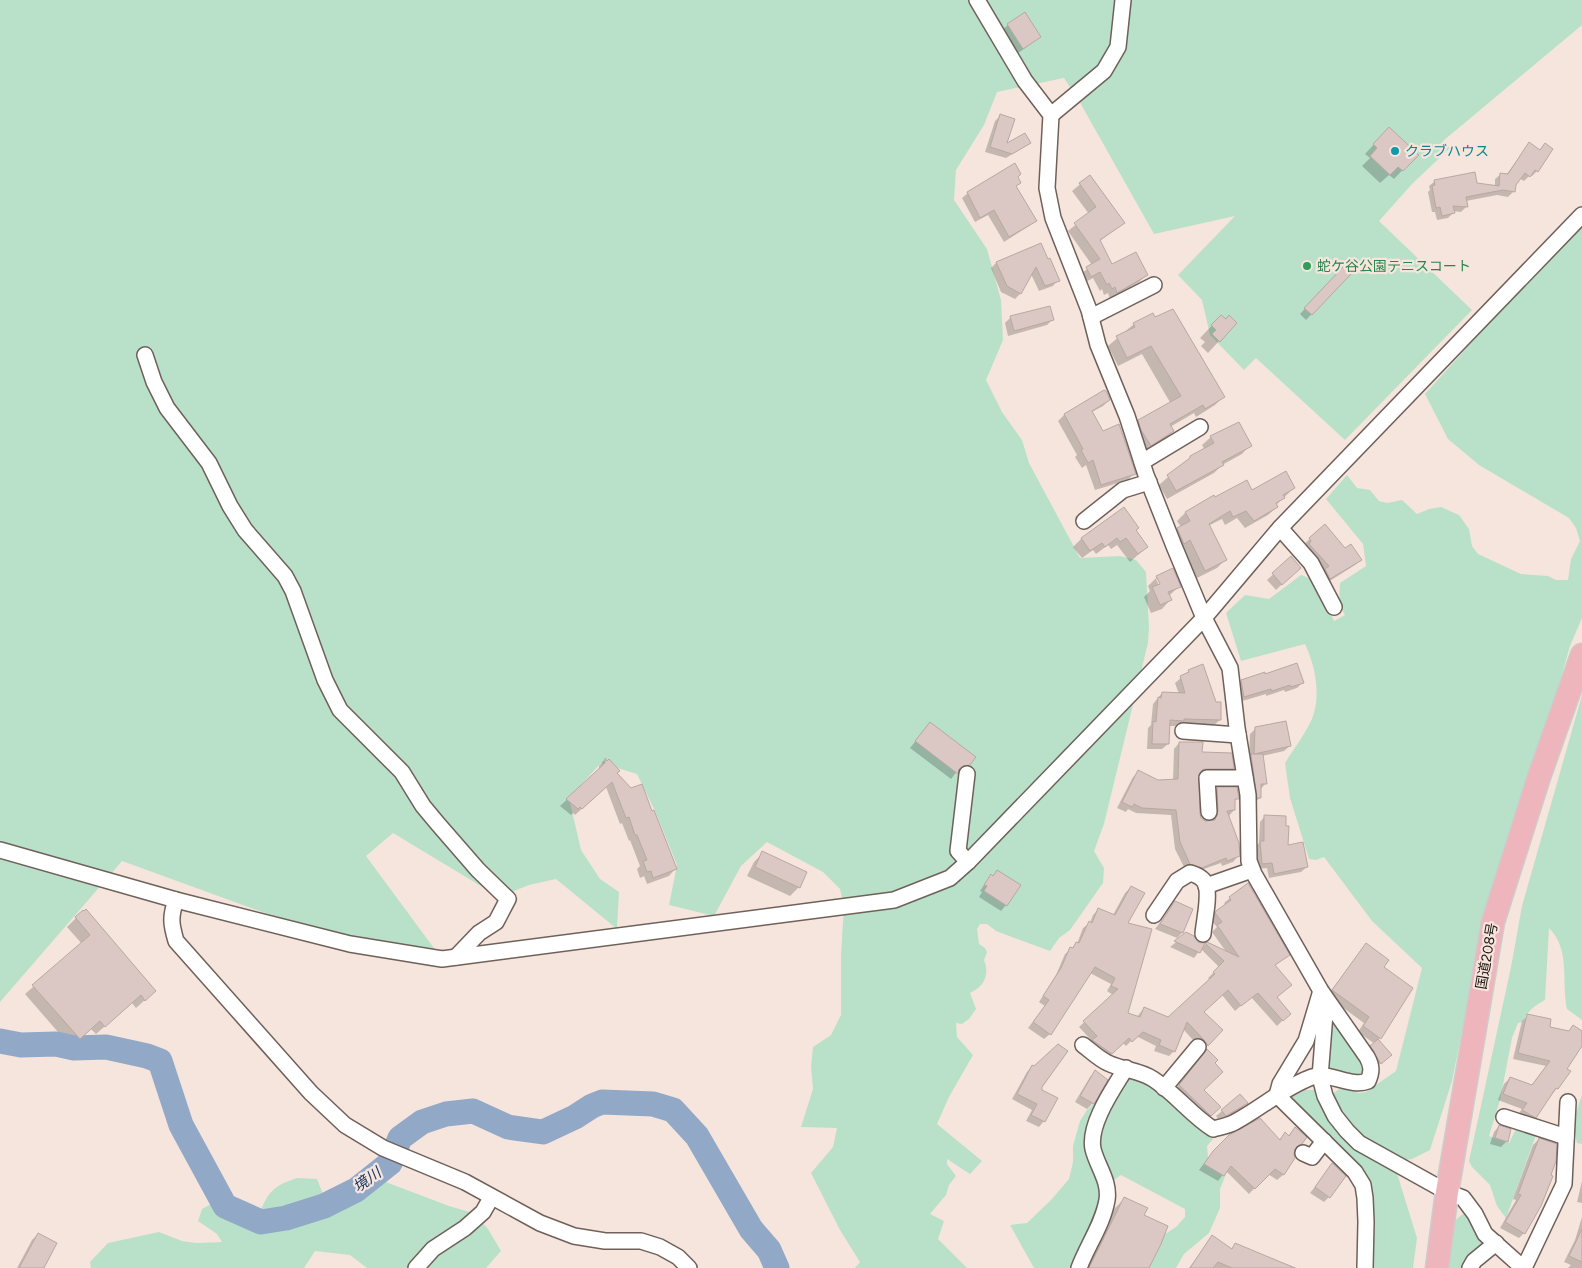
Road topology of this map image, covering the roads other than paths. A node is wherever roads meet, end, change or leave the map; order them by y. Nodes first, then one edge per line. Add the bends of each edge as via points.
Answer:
1 (977, 0) edge
2 (1123, 0) edge
3 (1051, 115) junction
4 (1582, 215) edge
5 (1154, 285) dead end
6 (1090, 317) junction
7 (145, 355) dead end
8 (1200, 426) dead end
9 (1142, 462) junction
10 (1149, 482) junction
11 (1084, 521) dead end
12 (1280, 528) junction
13 (1334, 607) dead end
14 (1204, 618) junction
15 (1582, 654) edge
16 (1183, 730) dead end
17 (1238, 735) junction
18 (967, 774) dead end
19 (1245, 778) junction
20 (1209, 812) dead end
21 (0, 850) edge
22 (968, 862) junction
23 (1252, 870) junction
24 (1206, 886) junction
25 (176, 900) junction
26 (1154, 915) dead end
27 (1203, 934) dead end
28 (456, 957) junction
29 (1321, 990) junction
30 (1083, 1045) dead end
31 (1198, 1047) dead end
32 (1126, 1068) junction
33 (1320, 1077) junction
34 (1164, 1088) junction
35 (1277, 1096) junction
36 (1568, 1102) dead end
37 (1504, 1117) dead end
38 (1566, 1137) junction
39 (1324, 1141) junction
40 (1312, 1157) dead end
41 (1447, 1192) junction
42 (491, 1198) junction
43 (1496, 1243) junction
44 (416, 1268) edge
45 (689, 1268) edge
46 (1079, 1268) edge
47 (1364, 1268) edge
48 (1437, 1268) edge
49 (1470, 1268) edge
50 (1523, 1268) edge

1 - 3 street via 1025,81
2 - 3 street via 1118,47 1104,72
3 - 6 street via 1047,188 1053,218
4 - 12 street
5 - 6 street
6 - 9 street
7 - 28 street via 167,408 209,463 245,530 285,576 340,710 402,772 438,824 508,899 496,922
8 - 9 street
9 - 10 street
10 - 11 street via 1123,490
10 - 14 street
12 - 13 street via 1311,563
12 - 14 street
14 - 17 street via 1230,668
14 - 22 street
15 - 41 highway, 国道208号 via 1538,777 1493,922
16 - 17 street
17 - 19 street
18 - 22 street via 958,851
19 - 20 street via 1207,778
19 - 23 street
21 - 25 street
22 - 28 street via 950,878 894,900
23 - 24 street
23 - 29 street
24 - 26 street via 1199,876 1190,873 1177,881
24 - 27 street
25 - 28 street via 350,944 442,959
25 - 42 street via 171,926 176,941 312,1093 345,1125 383,1148 464,1182
29 - 33 street via 1325,1014
29 - 33 street via 1367,1057 1371,1074 1368,1081 1361,1084
29 - 35 street via 1306,1041 1280,1084
30 - 32 street via 1109,1064
31 - 34 street
32 - 34 street via 1152,1078
32 - 46 street via 1094,1128 1092,1148 1107,1185 1107,1200
33 - 35 street via 1314,1076
33 - 41 street via 1335,1116 1353,1137
34 - 35 street via 1213,1129 1233,1123
35 - 39 street
36 - 38 street
37 - 38 street
38 - 50 street via 1564,1184
39 - 40 street
39 - 47 street via 1355,1172 1363,1185 1366,1222
41 - 43 street via 1463,1198 1476,1214 1485,1234
41 - 48 highway, 国道208号
42 - 44 street via 483,1212 433,1249
42 - 45 street via 574,1236 605,1241 641,1241 660,1247
43 - 49 street
43 - 50 street

